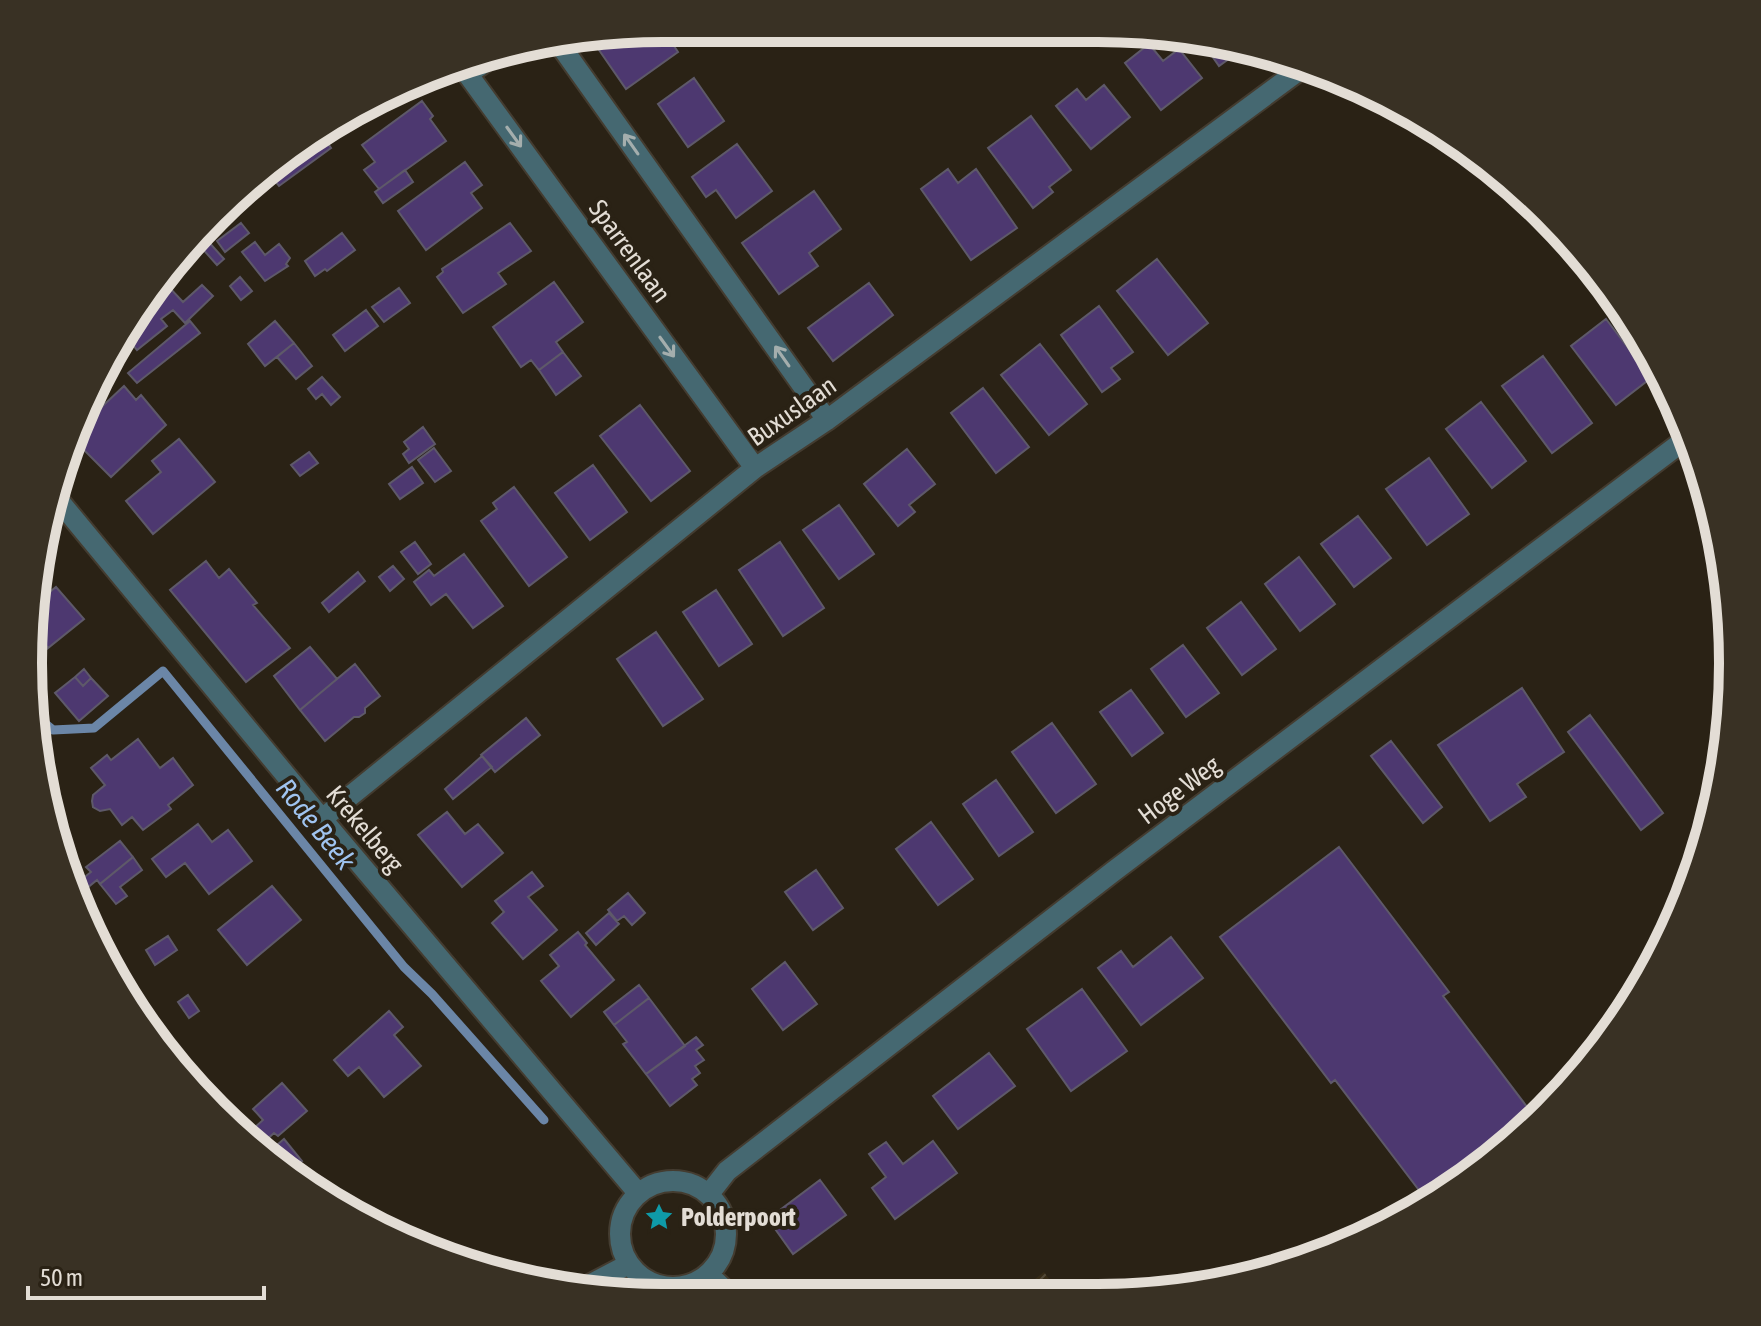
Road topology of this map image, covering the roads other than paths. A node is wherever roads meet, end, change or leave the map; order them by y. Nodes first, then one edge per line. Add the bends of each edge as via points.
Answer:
1 (564, 50) edge
2 (468, 73) edge
3 (1294, 74) edge
4 (827, 420) junction
5 (1679, 444) edge
6 (755, 468) junction
7 (62, 505) edge
8 (322, 819) junction
9 (638, 1193) junction
10 (709, 1194) junction
11 (629, 1264) junction
12 (709, 1275) junction
13 (598, 1281) edge
14 (655, 1284) edge
15 (693, 1284) edge
16 (718, 1284) edge

4 -> 1 street
2 -> 6 street, Sparrenlaan
3 - 4 street, Buxuslaan
4 - 6 street, Buxuslaan
5 - 10 street, Hoge Weg via 1064,910 727,1171
6 - 8 street, Buxuslaan
7 - 8 street, Krekelberg
8 - 9 street, Krekelberg
9 - 10 street via 674,1180
9 - 11 street via 620,1227
10 - 12 street via 719,1206 727,1234 719,1263
11 - 13 street
11 - 14 street
12 - 15 street
12 - 16 street

